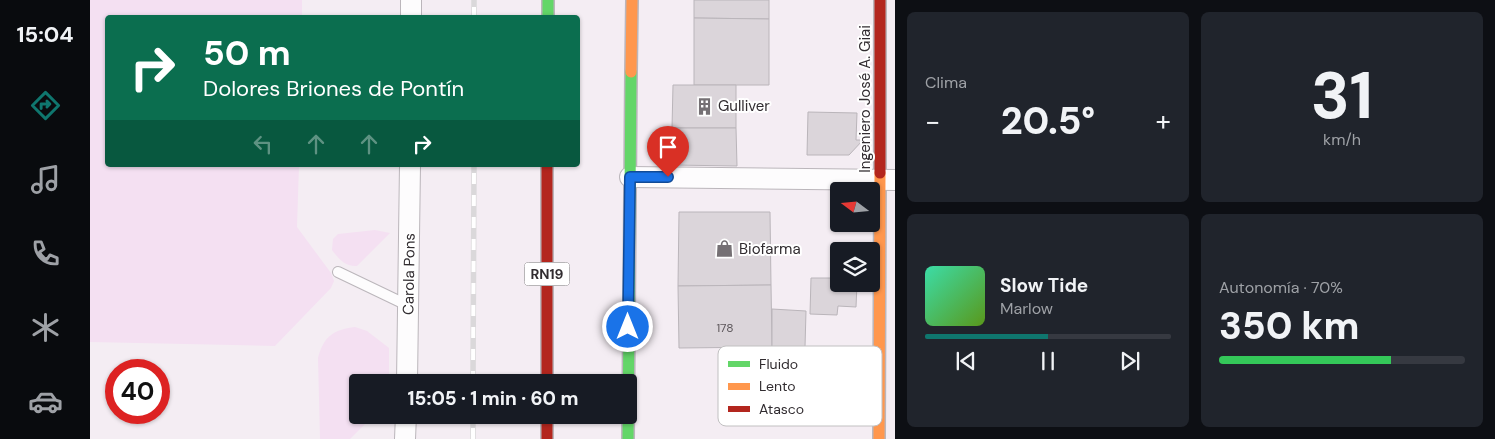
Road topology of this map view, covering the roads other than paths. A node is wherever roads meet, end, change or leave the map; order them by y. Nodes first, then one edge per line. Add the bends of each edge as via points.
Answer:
1 (411, 0) edge
2 (548, 0) edge
3 (632, 0) edge
4 (880, 0) edge
5 (411, 15) edge
6 (548, 15) edge
7 (410, 167) edge
8 (547, 167) edge
9 (630, 177) junction
10 (887, 180) edge
11 (338, 272) dead end
12 (409, 306) junction
13 (882, 346) edge
14 (407, 374) edge
15 (547, 374) edge
16 (406, 424) edge
17 (547, 424) edge
18 (879, 426) edge
19 (405, 439) edge
20 (547, 439) edge
21 (628, 439) edge
22 (879, 439) edge

1 - 5 street
2 - 6 main road
3 - 9 main road
4 - 10 main road, Ingeniero José A. Giai
7 - 12 street, Carola Pons
8 - 15 main road, RN19
9 - 10 street
9 - 21 main road
10 - 13 main road, Ingeniero José A. Giai
11 - 12 lane
12 - 14 street, Carola Pons
16 - 19 street
17 - 20 main road
18 - 22 main road, Ingeniero José A. Giai

